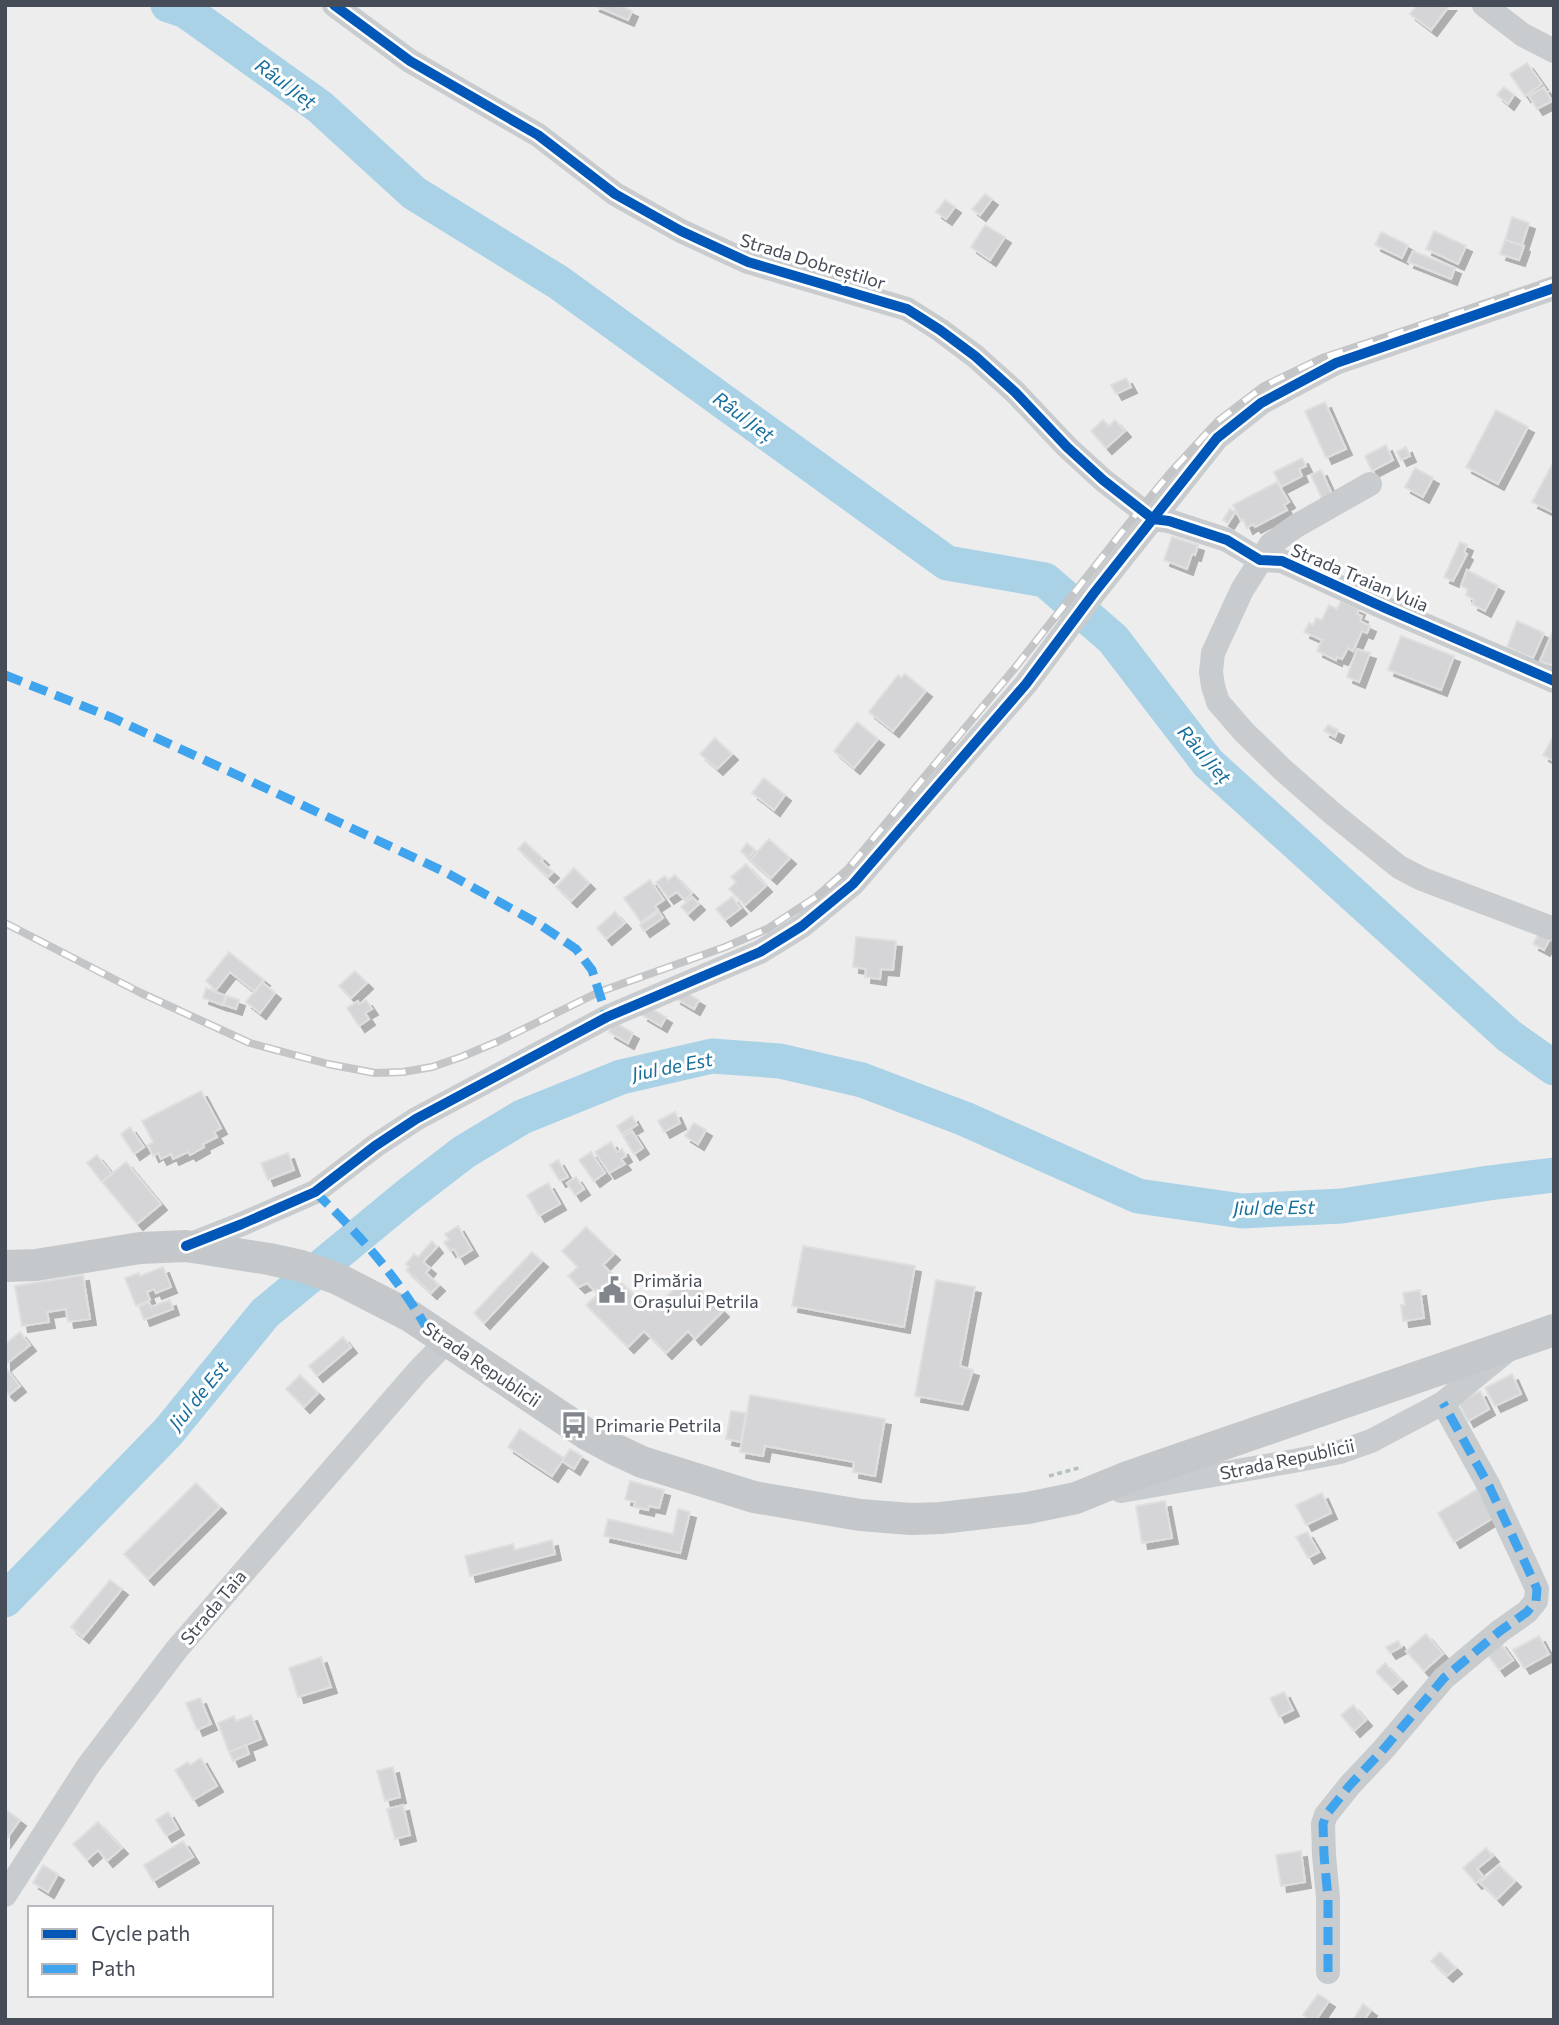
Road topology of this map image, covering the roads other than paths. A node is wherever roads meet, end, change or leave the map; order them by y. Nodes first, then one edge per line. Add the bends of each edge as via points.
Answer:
1 (334, 5) edge
2 (1484, 5) edge
3 (1554, 51) edge
4 (1554, 288) edge
5 (1370, 484) dead end
6 (1117, 491) joint
7 (1153, 519) junction
8 (1260, 560) junction
9 (1554, 681) edge
10 (1554, 929) edge
11 (186, 1246) junction
12 (5, 1266) edge
13 (1554, 1330) edge
14 (448, 1340) junction
15 (1512, 1346) junction
16 (1443, 1403) junction
17 (1076, 1498) junction
18 (5, 1895) edge
19 (1328, 1972) dead end

1 - 6 street, Strada Dobreștilor via 410,61 538,135 615,194 681,231 748,262 908,309 975,356
2 - 3 street via 1523,36
4 - 7 street via 1336,363 1261,403 1217,438
5 - 8 street via 1296,526 1271,544
6 - 7 street, Strada Traian Vuia
7 - 8 street, Strada Traian Vuia via 1227,540
7 - 11 street via 1026,684 853,884 802,926 760,952 607,1017 416,1119 315,1192
8 - 9 street, Strada Traian Vuia via 1282,561
8 - 10 street via 1213,653 1213,686 1229,716 1332,814 1399,867
11 - 12 main road, Strada Republicii
11 - 14 main road, Strada Republicii via 301,1266 338,1279
13 - 15 main road, Strada Republicii
14 - 17 main road, Strada Republicii via 614,1449 754,1497 911,1519
14 - 18 street, Strada Taia via 177,1649 88,1766
15 - 16 street, Strada Republicii
15 - 17 main road, Strada Republicii
16 - 17 street, Strada Republicii via 1340,1452
16 - 19 street via 1489,1486 1536,1589 1536,1601 1444,1678 1326,1815

